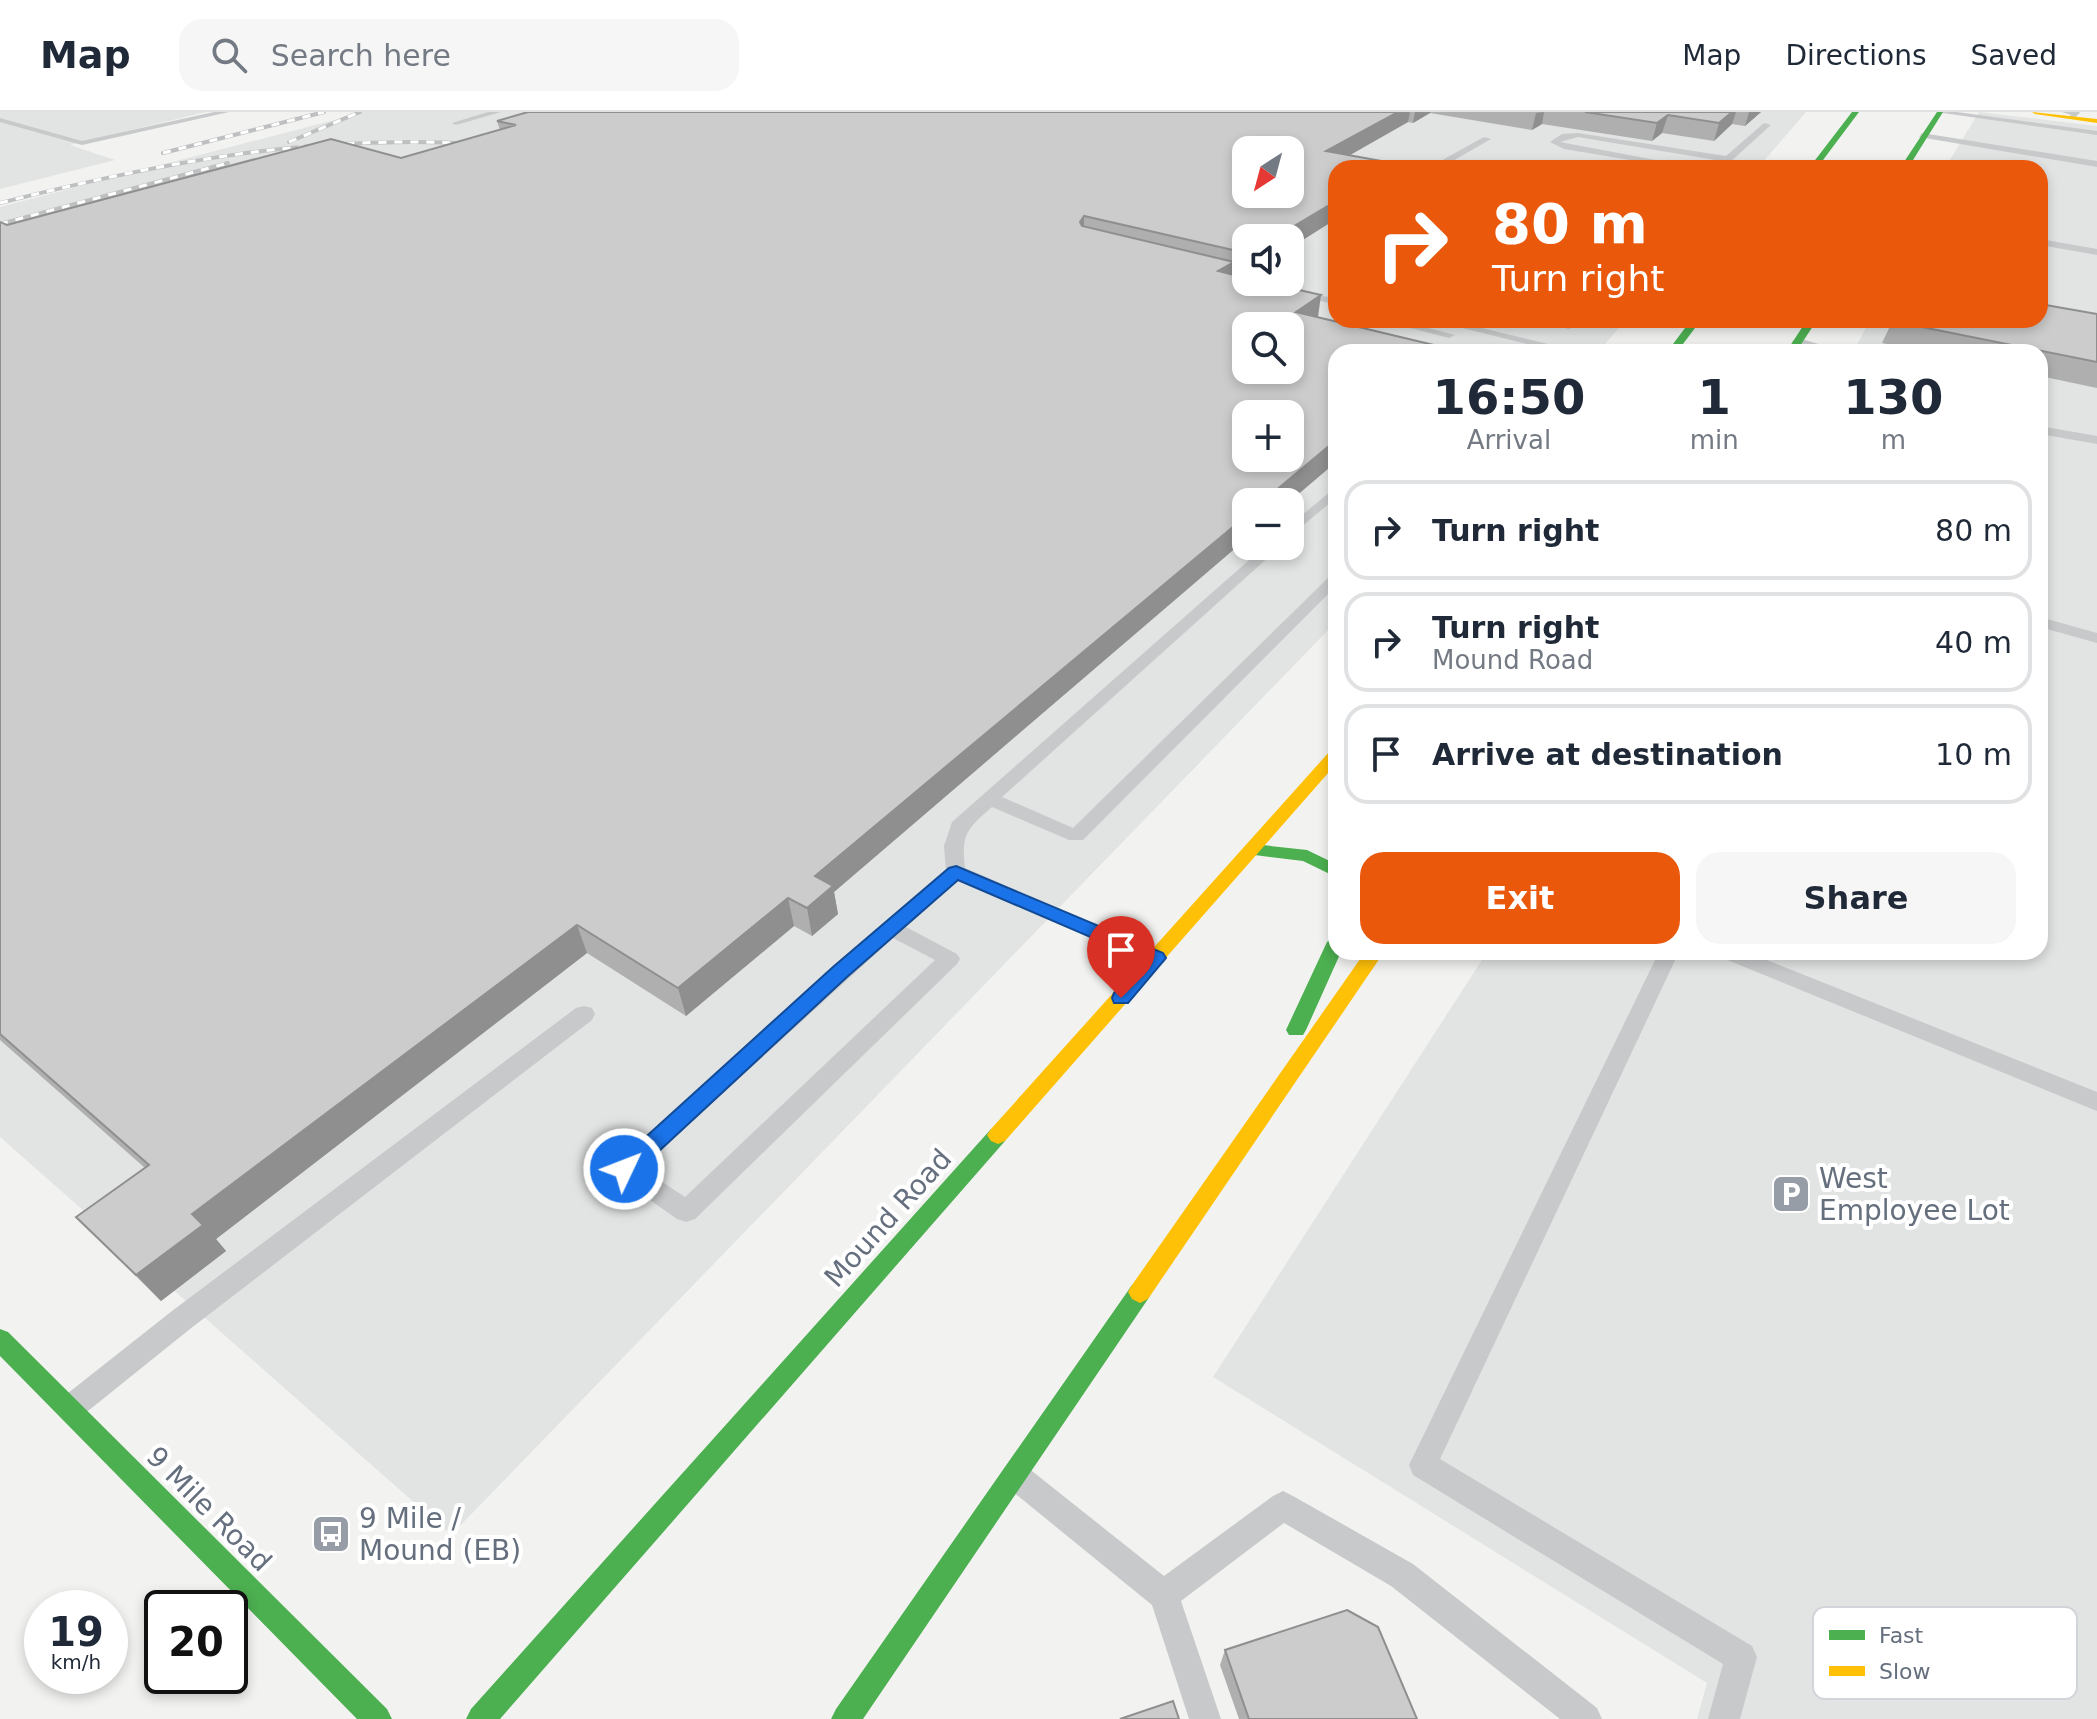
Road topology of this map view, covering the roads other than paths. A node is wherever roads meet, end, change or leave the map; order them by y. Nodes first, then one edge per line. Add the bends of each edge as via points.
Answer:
1 (225, 112) edge
2 (497, 112) edge
3 (1856, 112) edge
4 (1940, 112) edge
5 (2070, 115) edge
6 (0, 120) edge
7 (2097, 121) edge
8 (2025, 122) edge
9 (456, 123) dead end
10 (1767, 125) dead end
11 (2097, 133) edge
12 (1487, 139) dead end
13 (1677, 139) dead end
14 (1920, 139) junction
15 (1725, 146) edge
16 (1659, 148) junction
17 (1739, 149) junction
18 (1613, 154) junction
19 (1449, 160) edge
20 (1605, 160) edge
21 (1648, 160) edge
22 (1707, 160) edge
23 (1731, 160) edge
24 (1819, 160) edge
25 (1908, 160) edge
26 (2097, 164) edge
27 (2048, 243) edge
28 (2097, 252) edge
29 (1304, 294) edge
30 (1328, 299) edge
31 (1395, 328) edge
32 (1448, 328) edge
33 (1456, 328) edge
34 (1392, 339) edge
35 (1495, 344) edge
36 (1534, 344) edge
37 (2048, 431) edge
38 (2097, 440) edge
39 (1328, 498) edge
40 (1304, 520) edge
41 (1258, 560) edge
42 (1328, 586) edge
43 (2048, 624) edge
44 (2097, 638) edge
45 (1328, 763) edge
46 (990, 799) junction
47 (1253, 850) junction
48 (1328, 867) edge
49 (956, 872) junction
50 (893, 929) junction
51 (1157, 958) junction
52 (1328, 960) edge
53 (1369, 960) edge
54 (1665, 960) edge
55 (1747, 960) edge
56 (584, 1014) dead end
57 (2097, 1102) edge
58 (1247, 1137) junction
59 (0, 1340) edge
60 (70, 1409) junction
61 (1014, 1475) junction
62 (1164, 1595) junction
63 (377, 1719) edge
64 (481, 1719) edge
65 (846, 1719) edge
66 (1205, 1719) edge
67 (1586, 1719) edge
68 (1724, 1719) edge

1 - 6 lane via 82,143
2 - 9 lane
3 - 24 main road
4 - 8 lane
4 - 14 main road
5 - 7 main road
5 - 8 main road
8 - 11 lane
10 - 17 lane
12 - 19 lane
13 - 16 lane
14 - 25 main road
14 - 26 lane
15 - 17 lane
16 - 18 lane via 1578,135 1554,142
16 - 22 lane
17 - 23 lane
18 - 20 lane
18 - 21 lane
27 - 28 lane
29 - 30 lane
31 - 34 lane
32 - 35 lane
33 - 36 lane
37 - 38 lane
39 - 40 lane
41 - 46 lane
42 - 46 lane via 1076,836
43 - 44 lane
45 - 47 main road, Mound Road
46 - 49 lane via 959,826 953,846
47 - 48 main road via 1300,854
47 - 51 main road, Mound Road
49 - 50 lane
49 - 51 lane
50 - 50 lane via 840,972 624,1169 686,1211 950,959
51 - 64 main road, Mound Road
52 - 58 main road
53 - 58 main road
54 - 68 lane via 1423,1465 1741,1657
55 - 57 lane
56 - 60 lane
58 - 61 main road
59 - 60 main road, 9 Mile Road
60 - 63 main road, 9 Mile Road
61 - 62 lane
61 - 65 main road
62 - 66 lane
62 - 67 lane via 1283,1506 1402,1575

